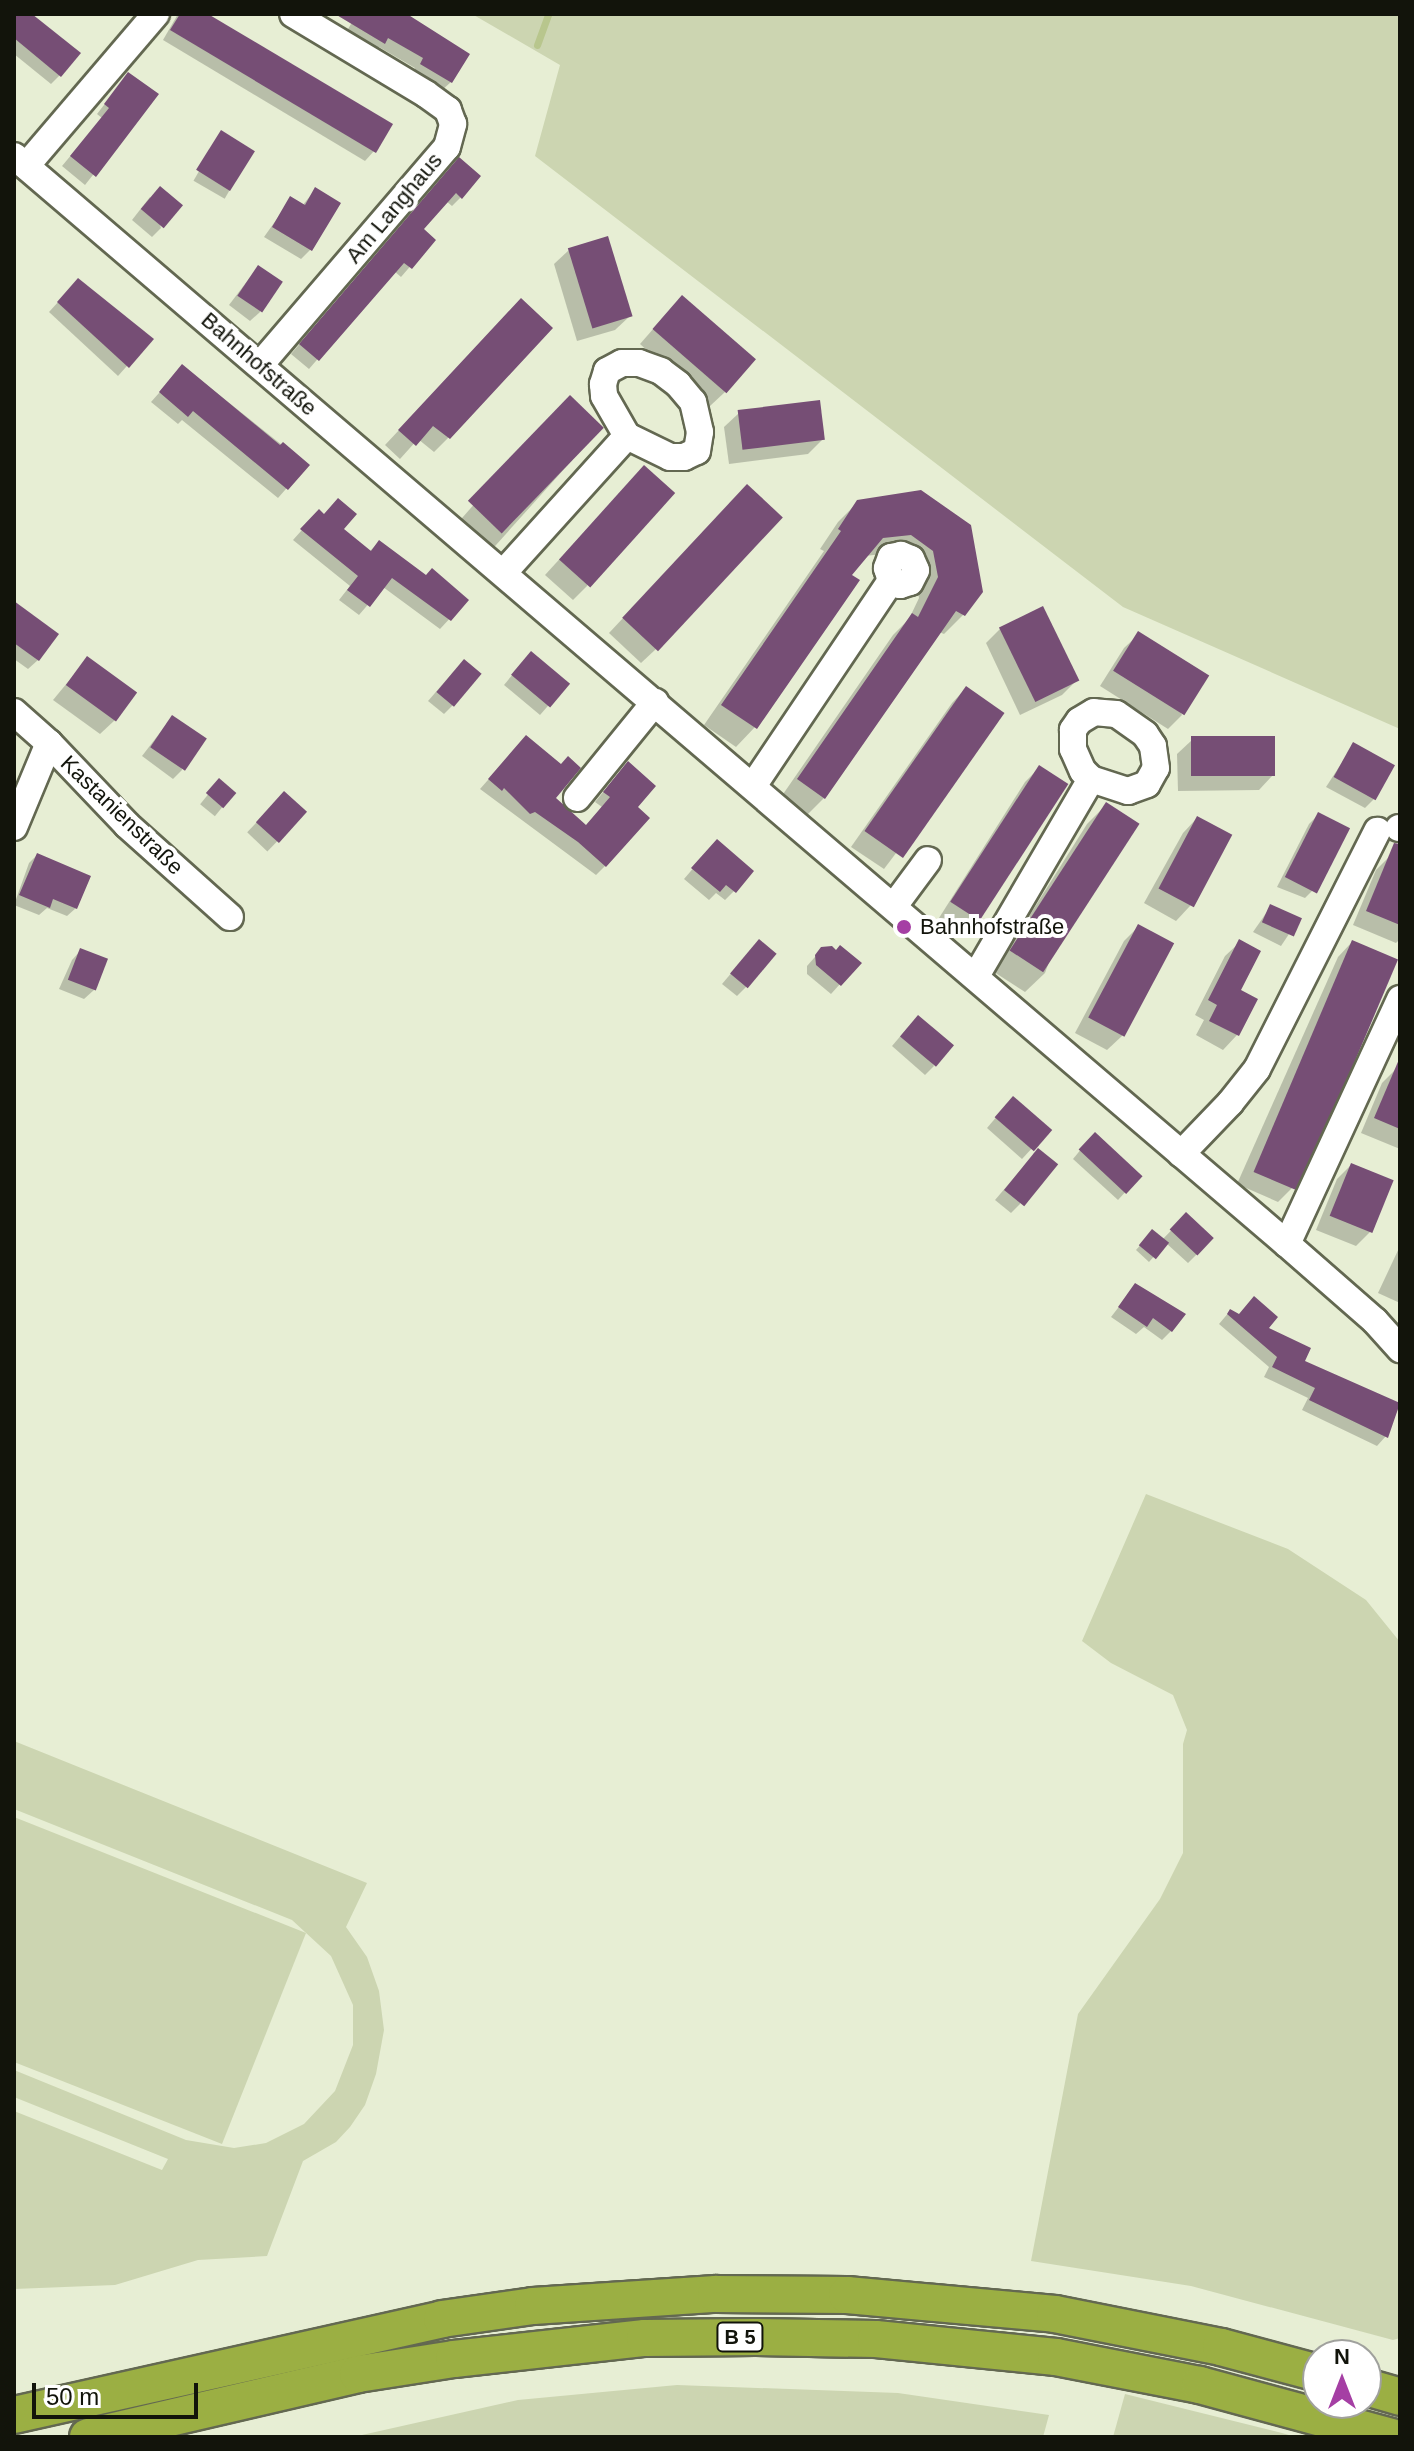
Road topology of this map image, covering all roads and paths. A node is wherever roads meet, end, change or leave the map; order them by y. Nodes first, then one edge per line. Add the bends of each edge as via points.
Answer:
1 (156, 14) edge
2 (293, 14) edge
3 (20, 161) edge
4 (260, 365) junction
5 (627, 436) dead end
6 (504, 572) junction
7 (891, 581) dead end
8 (655, 702) junction
9 (14, 712) edge
10 (49, 743) junction
11 (1091, 779) dead end
12 (753, 786) junction
13 (577, 798) dead end
14 (14, 827) edge
15 (1392, 829) edge
16 (928, 860) dead end
17 (894, 906) junction
18 (230, 917) dead end
19 (976, 976) junction
20 (1400, 999) edge
21 (1181, 1154) junction
22 (1287, 1244) junction
23 (1400, 1349) edge
24 (1302, 2369) edge
25 (14, 2415) edge
26 (88, 2437) edge
27 (1392, 2437) edge

1 - 3 street
2 - 4 street, Am Langhaus via 426,94 448,110 453,124 447,147
3 - 4 street, Bahnhofstraße
4 - 6 street, Bahnhofstraße
5 - 6 street
6 - 8 street, Bahnhofstraße
7 - 12 street
8 - 12 street, Bahnhofstraße
8 - 13 street
9 - 10 street, Kastanienstraße
10 - 14 street
10 - 18 street, Kastanienstraße via 127,825
11 - 19 street
12 - 17 street, Bahnhofstraße
15 - 21 street via 1257,1069
16 - 17 street
17 - 19 street, Bahnhofstraße
19 - 21 street, Bahnhofstraße
20 - 22 street
21 - 22 street, Bahnhofstraße
22 - 23 street, Bahnhofstraße
24 - 25 highway, B 5 via 1055,2314 847,2295 716,2294 533,2306 442,2319
26 - 27 highway, B 5 via 358,2374 454,2359 645,2338 740,2337 876,2339 1056,2357 1200,2385

